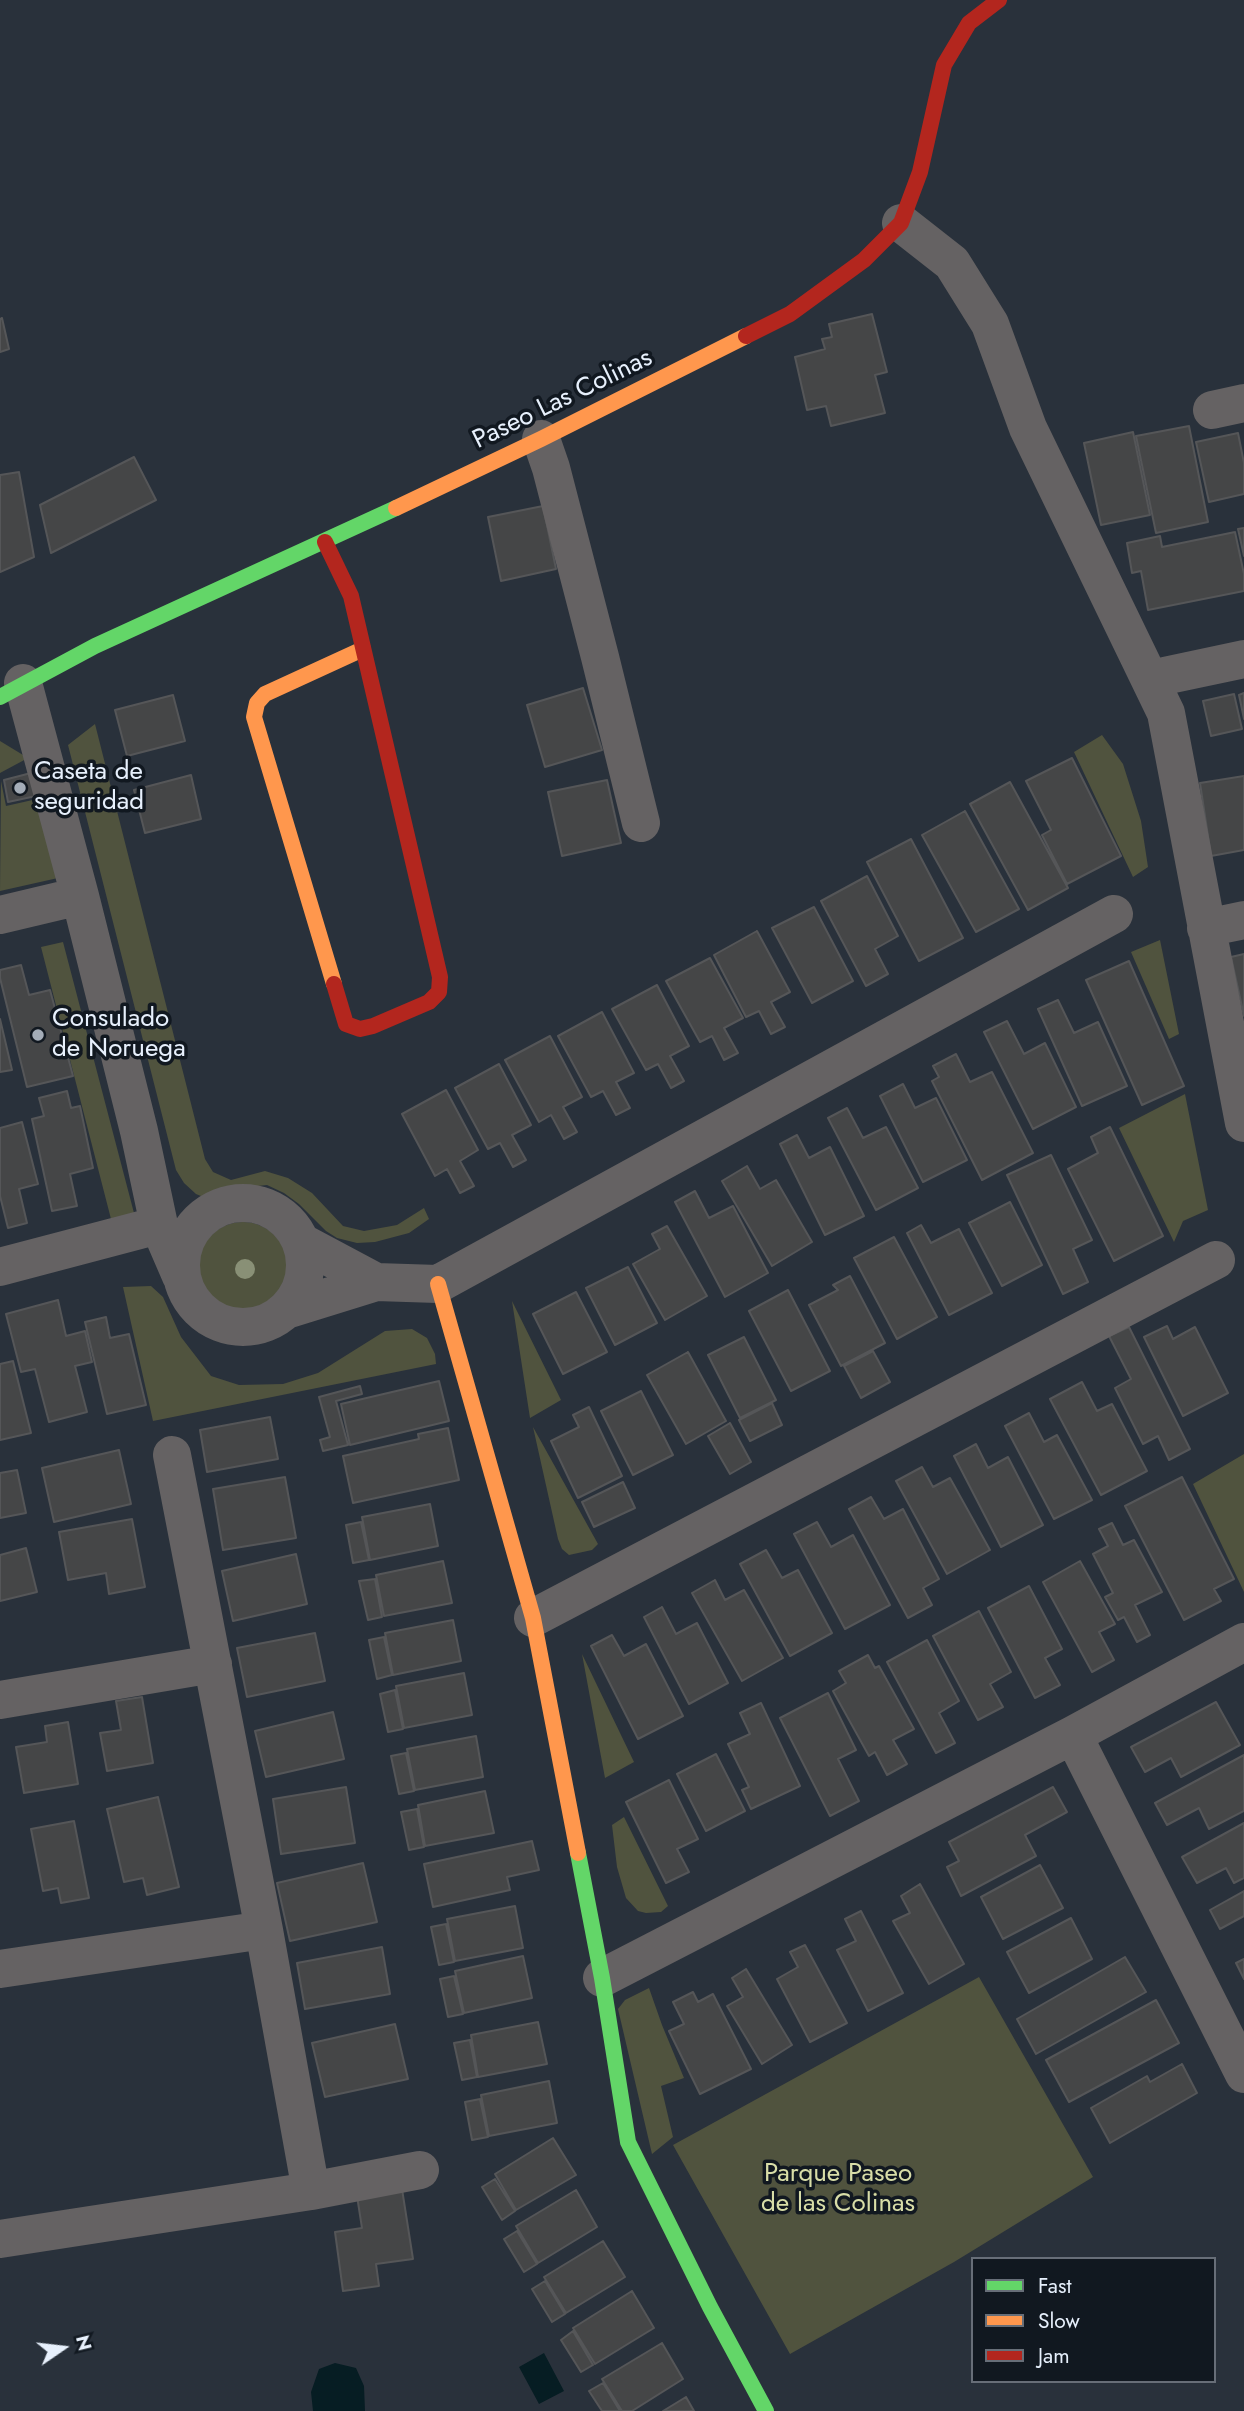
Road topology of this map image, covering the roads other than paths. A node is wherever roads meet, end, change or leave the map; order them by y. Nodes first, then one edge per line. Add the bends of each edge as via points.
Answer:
1 (999, 0) edge
2 (901, 223) junction
3 (541, 439) junction
4 (325, 542) junction
5 (363, 649) junction
6 (1244, 659) edge
7 (1150, 679) junction
8 (11, 690) edge
9 (641, 823) dead end
10 (80, 896) junction
11 (1114, 914) dead end
12 (0, 915) edge
13 (1244, 920) edge
14 (1206, 928) junction
15 (1244, 1123) edge
16 (155, 1208) junction
17 (206, 1214) junction
18 (301, 1242) junction
19 (1216, 1260) dead end
20 (0, 1267) edge
21 (181, 1276) junction
22 (376, 1282) junction
23 (439, 1284) junction
24 (289, 1309) junction
25 (172, 1455) dead end
26 (533, 1618) junction
27 (1244, 1642) edge
28 (213, 1664) junction
29 (0, 1700) edge
30 (1073, 1735) junction
31 (264, 1930) junction
32 (0, 1969) edge
33 (602, 1978) junction
34 (1244, 2074) edge
35 (420, 2170) dead end
36 (311, 2191) junction
37 (0, 2239) edge
38 (766, 2411) edge

1 - 2 street, Paseo Las Colinas via 969,23 944,65 920,172
2 - 3 street, Paseo Las Colinas via 864,260 790,314
2 - 7 street via 952,263 990,324 1028,428
3 - 4 street, Paseo Las Colinas
3 - 9 street
4 - 5 street via 351,596
4 - 8 street, Paseo Las Colinas via 95,646
5 - 5 street via 440,978 439,992 429,1002 360,1029 346,1024 254,717 265,694
6 - 7 street
7 - 14 street via 1166,713
8 - 10 street
10 - 12 street
10 - 16 street
11 - 23 street
13 - 14 street
14 - 15 street
16 - 17 street
16 - 20 street
16 - 21 street
17 - 18 street via 223,1205 260,1205 278,1213
17 - 21 street via 185,1241
18 - 22 street
18 - 24 street via 304,1278
19 - 26 street
21 - 24 street via 199,1311 234,1328 254,1328
22 - 23 street
22 - 24 street
23 - 26 street
25 - 28 street
26 - 33 street
27 - 30 street
28 - 29 street
28 - 31 street
30 - 33 street
30 - 34 street
31 - 32 street
31 - 36 street
33 - 38 street via 628,2143
35 - 36 street
36 - 37 street

